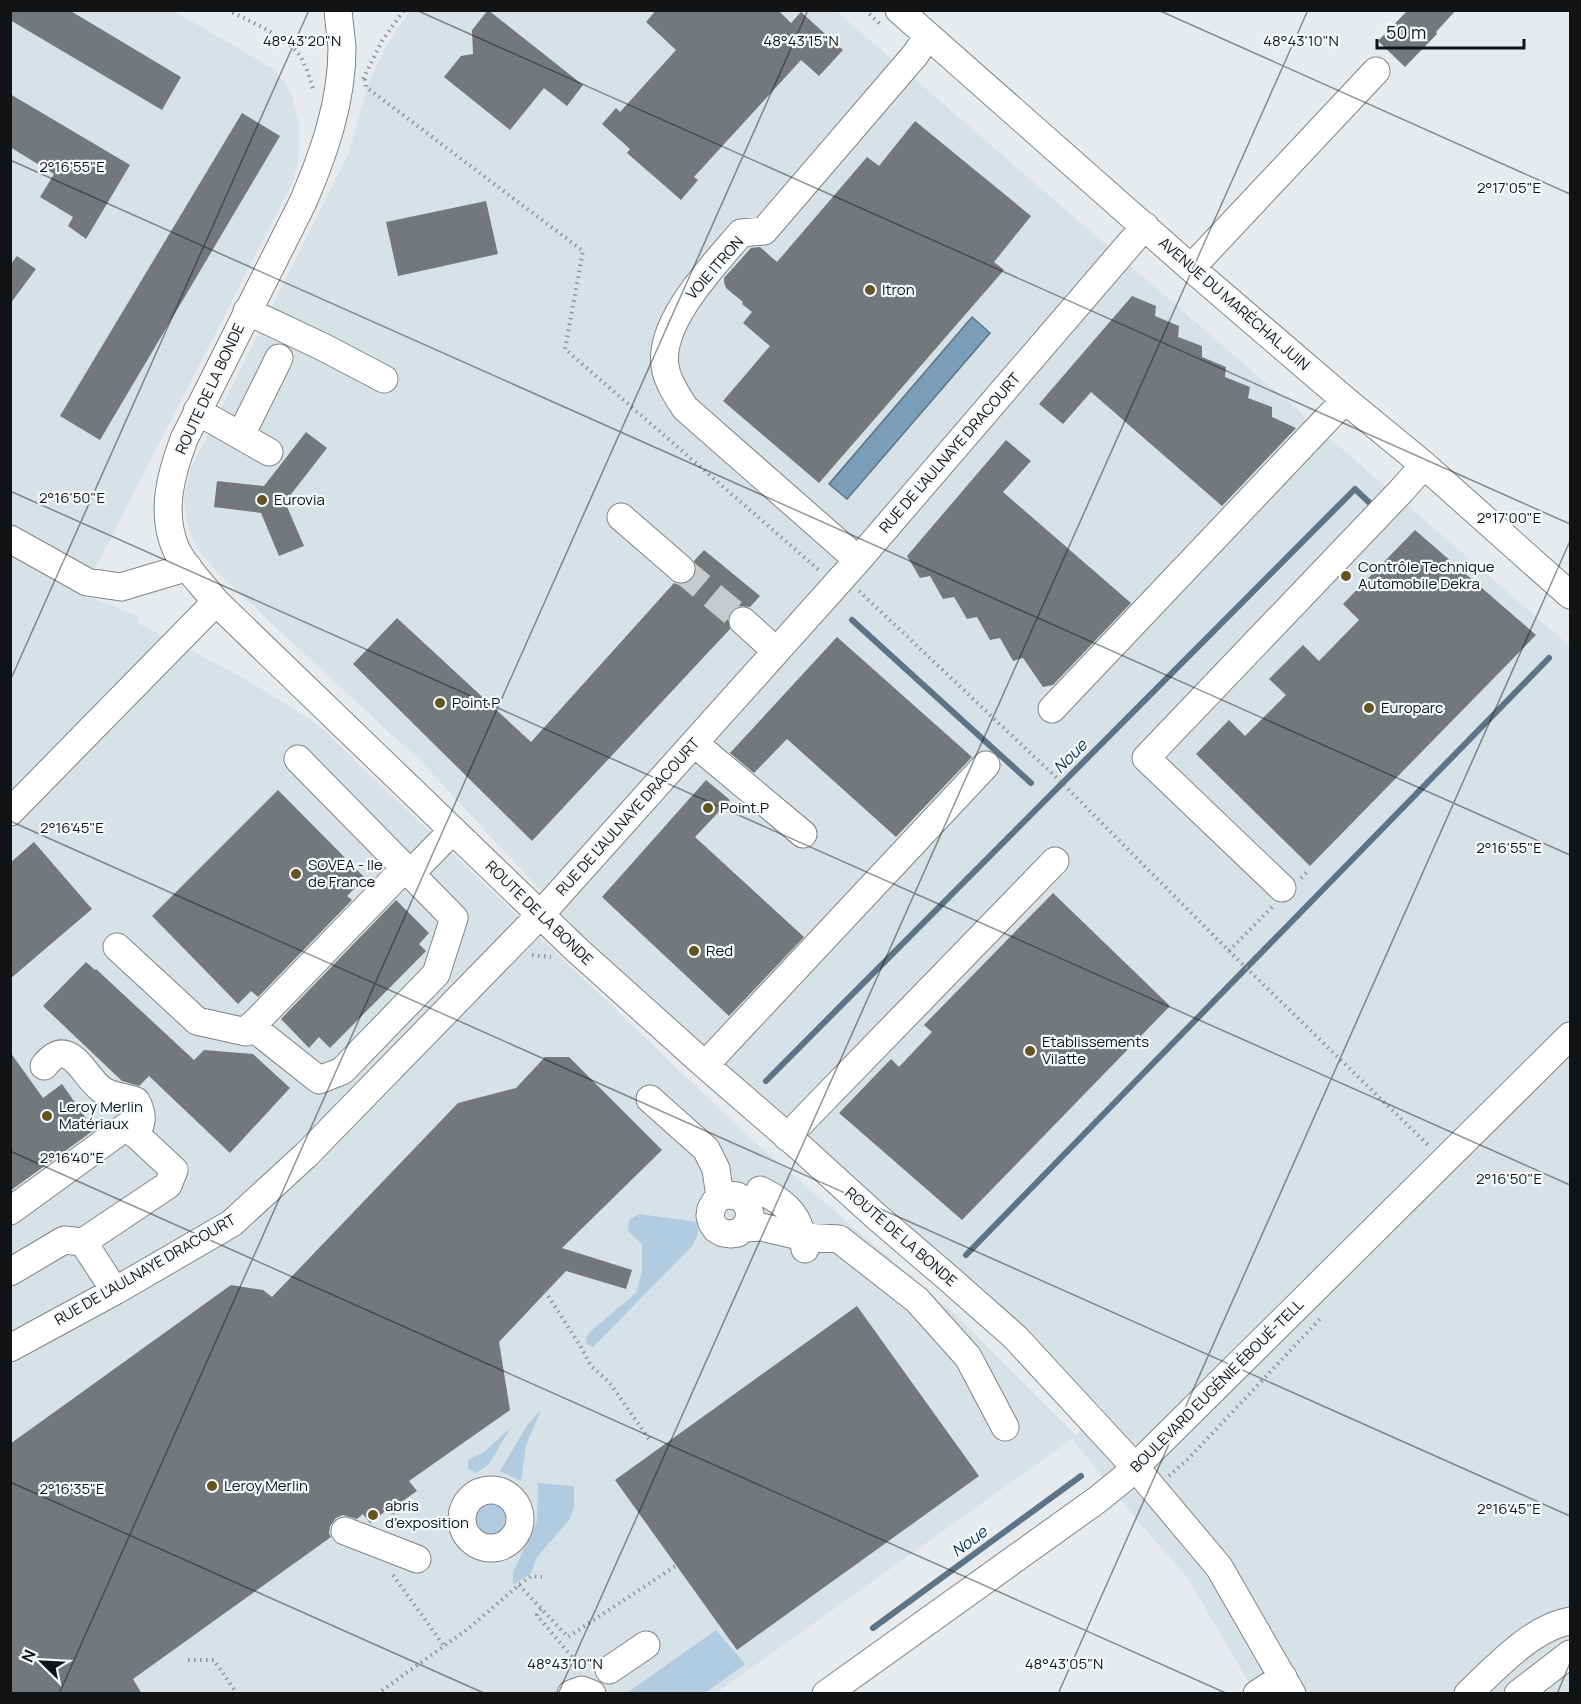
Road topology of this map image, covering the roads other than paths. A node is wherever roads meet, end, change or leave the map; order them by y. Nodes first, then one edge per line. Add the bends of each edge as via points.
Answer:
1 (338, 10) edge
2 (899, 10) edge
3 (928, 36) junction
4 (1376, 71) dead end
5 (1145, 226) junction
6 (1191, 268) junction
7 (247, 311) junction
8 (279, 358) dead end
9 (384, 379) dead end
10 (1345, 400) junction
11 (197, 411) junction
12 (241, 435) junction
13 (269, 452) dead end
14 (1424, 465) junction
15 (621, 517) dead end
16 (10, 539) edge
17 (858, 560) junction
18 (189, 567) junction
19 (681, 568) tunnel mouth
20 (1570, 595) edge
21 (216, 602) junction
22 (743, 621) tunnel mouth
23 (776, 651) junction
24 (1053, 709) dead end
25 (694, 742) junction
26 (298, 759) dead end
27 (986, 765) dead end
28 (10, 812) edge
29 (453, 830) junction
30 (803, 834) dead end
31 (1055, 861) dead end
32 (408, 871) junction
33 (1286, 891) road end
34 (540, 915) junction
35 (117, 947) dead end
36 (251, 1026) junction
37 (1570, 1036) edge
38 (705, 1065) junction
39 (44, 1066) dead end
40 (650, 1099) dead end
41 (136, 1135) junction
42 (787, 1137) junction
43 (760, 1190) dead end
44 (10, 1211) edge
45 (83, 1242) junction
46 (805, 1246) junction
47 (10, 1272) edge
48 (115, 1291) junction
49 (10, 1348) edge
50 (1005, 1427) dead end
51 (1135, 1467) junction
52 (345, 1532) dead end
53 (417, 1558) dead end
54 (1570, 1621) edge
55 (646, 1645) dead end
56 (1570, 1654) edge
57 (590, 1683) edge
58 (1288, 1685) edge
59 (826, 1694) edge
60 (1257, 1694) edge
61 (1468, 1694) edge
62 (1518, 1694) edge

1 - 7 street, ROUTE DE LA BONDE via 342,48 339,85 325,108 320,163
2 - 3 street, AVENUE DU MARÉCHAL JUIN
3 - 5 street, AVENUE DU MARÉCHAL JUIN
3 - 17 street, VOIE ITRON via 764,231 741,233 689,296 664,346 665,370 685,408
4 - 6 street
5 - 6 street, AVENUE DU MARÉCHAL JUIN
5 - 17 street, RUE DE L'AULNAYE DRACOURT
6 - 10 street, AVENUE DU MARÉCHAL JUIN
7 - 9 street
7 - 11 street, ROUTE DE LA BONDE
8 - 12 street
10 - 14 street, AVENUE DU MARÉCHAL JUIN
10 - 24 street
11 - 12 street
11 - 18 street, ROUTE DE LA BONDE via 172,472 168,502 176,549
12 - 13 street
14 - 20 street, AVENUE DU MARÉCHAL JUIN
14 - 33 street via 1146,758
15 - 19 street
16 - 18 street via 87,582 121,587
17 - 23 street, RUE DE L'AULNAYE DRACOURT
18 - 21 street, ROUTE DE LA BONDE
21 - 28 street
21 - 29 street, ROUTE DE LA BONDE
22 - 23 street
23 - 25 street, RUE DE L'AULNAYE DRACOURT
25 - 30 street
25 - 34 street, RUE DE L'AULNAYE DRACOURT
26 - 32 street
27 - 38 street
29 - 32 street
29 - 34 street, ROUTE DE LA BONDE
31 - 42 street
32 - 36 street
32 - 36 street via 454,918 436,974 342,1071 319,1080
34 - 38 street, ROUTE DE LA BONDE
34 - 48 street, RUE DE L'AULNAYE DRACOURT via 307,1154 232,1223
35 - 36 street via 197,1021 246,1032
37 - 51 street, BOULEVARD EUGÉNIE ÉBOUÉ-TELL
38 - 42 street, ROUTE DE LA BONDE
39 - 41 street via 58,1054 66,1055 75,1059 105,1092 136,1101 142,1112
40 - 46 street via 705,1149 716,1168 720,1197 744,1200 750,1214 744,1228 762,1227
41 - 44 street via 127,1126
41 - 45 street via 174,1170 168,1185
42 - 51 street, ROUTE DE LA BONDE via 1015,1337
43 - 46 street via 777,1198 795,1215
45 - 47 street via 64,1240
45 - 48 street
46 - 50 street via 839,1239 917,1300 968,1357
48 - 49 street, RUE DE L'AULNAYE DRACOURT
51 - 58 street, ROUTE DE LA BONDE via 1219,1568
51 - 59 street, BOULEVARD EUGÉNIE ÉBOUÉ-TELL via 1097,1500
52 - 53 street
54 - 61 street via 1558,1623 1514,1650
55 - 57 street
56 - 62 street
58 - 60 street

